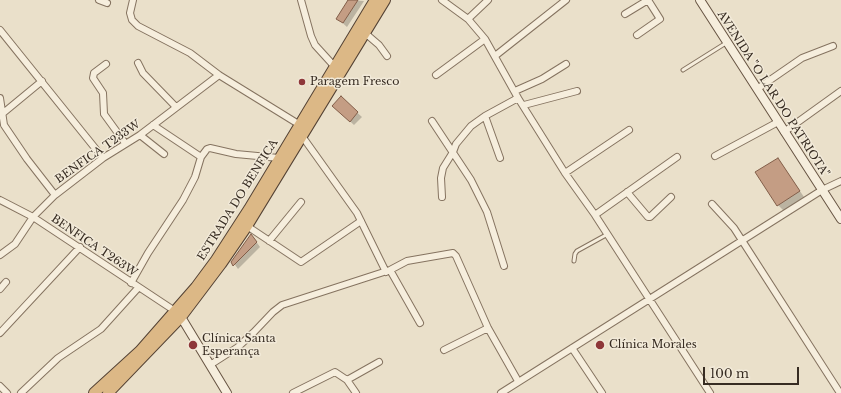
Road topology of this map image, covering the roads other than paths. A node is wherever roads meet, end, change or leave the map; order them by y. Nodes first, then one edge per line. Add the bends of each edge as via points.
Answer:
1 (99, 0) edge
2 (132, 0) edge
3 (301, 0) edge
4 (374, 0) edge
5 (385, 0) edge
6 (442, 0) edge
7 (488, 0) edge
8 (566, 0) edge
9 (648, 0) edge
10 (700, 0) edge
11 (107, 3) dead end
12 (625, 14) dead end
13 (468, 19) junction
14 (0, 30) edge
15 (365, 33) junction
16 (638, 35) dead end
17 (485, 39) junction
18 (727, 42) junction
19 (833, 46) dead end
20 (387, 56) dead end
21 (494, 56) junction
22 (138, 63) dead end
23 (106, 64) dead end
24 (566, 64) dead end
25 (335, 67) junction
26 (684, 70) dead end
27 (219, 75) junction
28 (436, 76) dead end
29 (42, 81) junction
30 (757, 89) junction
31 (515, 90) junction
32 (577, 91) dead end
33 (841, 91) edge
34 (0, 98) edge
35 (518, 98) junction
36 (524, 105) junction
37 (176, 107) junction
38 (2, 114) junction
39 (486, 116) junction
40 (432, 121) dead end
41 (778, 122) junction
42 (154, 125) junction
43 (300, 125) junction
44 (629, 130) dead end
45 (784, 132) junction
46 (140, 135) junction
47 (302, 136) junction
48 (125, 143) junction
49 (453, 152) junction
50 (164, 154) dead end
51 (201, 156) junction
52 (715, 156) dead end
53 (677, 157) dead end
54 (103, 158) junction
55 (279, 158) junction
56 (500, 158) dead end
57 (565, 173) junction
58 (841, 181) edge
59 (822, 190) junction
60 (627, 192) junction
61 (55, 195) junction
62 (442, 197) dead end
63 (671, 197) dead end
64 (0, 200) edge
65 (301, 202) dead end
66 (712, 204) dead end
67 (595, 215) junction
68 (33, 217) junction
69 (841, 219) edge
70 (361, 221) junction
71 (247, 226) junction
72 (606, 235) junction
73 (269, 241) junction
74 (741, 241) junction
75 (80, 247) junction
76 (0, 255) edge
77 (574, 261) dead end
78 (504, 266) dead end
79 (388, 271) junction
80 (6, 282) dead end
81 (131, 283) junction
82 (138, 288) junction
83 (0, 289) edge
84 (648, 299) junction
85 (178, 314) junction
86 (420, 323) dead end
87 (488, 328) junction
88 (0, 333) edge
89 (572, 348) junction
90 (444, 350) dead end
91 (379, 362) dead end
92 (210, 365) junction
93 (347, 380) junction
94 (518, 381) junction
95 (0, 386) edge
96 (6, 393) edge
97 (21, 393) edge
98 (94, 393) edge
99 (108, 393) edge
100 (227, 393) edge
101 (294, 393) edge
102 (356, 393) edge
103 (501, 393) edge
104 (602, 393) edge
105 (710, 393) edge
106 (840, 393) edge

1 - 11 street
2 - 27 street via 130,13 138,26 190,53
3 - 25 street via 310,36
4 - 25 highway, ESTRADA DO BENFICA
5 - 15 highway, ESTRADA DO BENFICA
6 - 13 street
7 - 13 street
8 - 21 street
9 - 12 street
9 - 16 street via 660,19
10 - 18 main road, AVENIDA "O LAR DO PATRIOTA"
13 - 17 street
14 - 29 street
15 - 20 street
15 - 47 highway, ESTRADA DO BENFICA
17 - 21 street
17 - 28 street
18 - 26 lane
18 - 30 main road, AVENIDA "O LAR DO PATRIOTA"
19 - 30 street via 802,58
21 - 31 street
22 - 37 street via 143,73
23 - 48 street via 94,73 93,78 103,93 104,114
24 - 31 street via 542,79
25 - 43 highway, ESTRADA DO BENFICA
27 - 37 street, BENFICA T233W
27 - 43 street
29 - 38 street
29 - 54 street
30 - 41 main road, AVENIDA "O LAR DO PATRIOTA"
31 - 35 street
32 - 36 street
33 - 45 street
34 - 38 street
35 - 36 street
35 - 39 street
36 - 57 street
37 - 42 street, BENFICA T233W
38 - 61 street via 4,125
39 - 49 street via 471,126 456,144
39 - 56 street
40 - 49 street
41 - 45 main road, AVENIDA "O LAR DO PATRIOTA"
41 - 52 street
42 - 46 street, BENFICA T233W
42 - 51 street
43 - 55 highway, ESTRADA DO BENFICA
44 - 57 street
45 - 59 main road, AVENIDA "O LAR DO PATRIOTA"
46 - 48 street, BENFICA T233W
46 - 50 street
47 - 70 street
47 - 71 highway, ESTRADA DO BENFICA
48 - 54 street, BENFICA T233W
49 - 62 street via 443,168
49 - 78 street via 487,212
51 - 55 street via 210,148 236,154
51 - 81 street via 195,177 183,200
53 - 60 street
54 - 61 street, BENFICA T233W
55 - 85 highway, ESTRADA DO BENFICA via 216,260
57 - 67 street
58 - 59 street
59 - 69 main road, AVENIDA "O LAR DO PATRIOTA"
59 - 74 street
60 - 63 street via 648,217
60 - 67 street
61 - 68 street, BENFICA T233W
64 - 68 street, BENFICA T263W
65 - 73 street
66 - 74 street via 734,228
67 - 72 street
68 - 75 street, BENFICA T263W
68 - 76 street, BENFICA T233W via 15,244
70 - 73 street via 301,262
70 - 79 street
71 - 73 street
71 - 85 highway, ESTRADA DO BENFICA via 206,285
72 - 77 lane via 577,251
72 - 84 street
74 - 84 street
74 - 106 street
75 - 81 street, BENFICA T263W
75 - 88 street
79 - 86 street
79 - 87 street via 408,261 453,253
79 - 92 street via 282,305 238,347
80 - 83 street
81 - 82 street, BENFICA T263W
82 - 85 street, BENFICA T263W
82 - 97 street via 101,329 58,358
84 - 89 street
84 - 105 street
85 - 92 main road
85 - 98 highway, ESTRADA DO BENFICA
85 - 99 highway, ESTRADA DO BENFICA
87 - 90 street
87 - 94 street
89 - 94 street
89 - 104 street
91 - 93 street
92 - 100 main road
93 - 101 street via 335,372
93 - 102 street
94 - 103 street
95 - 96 street

